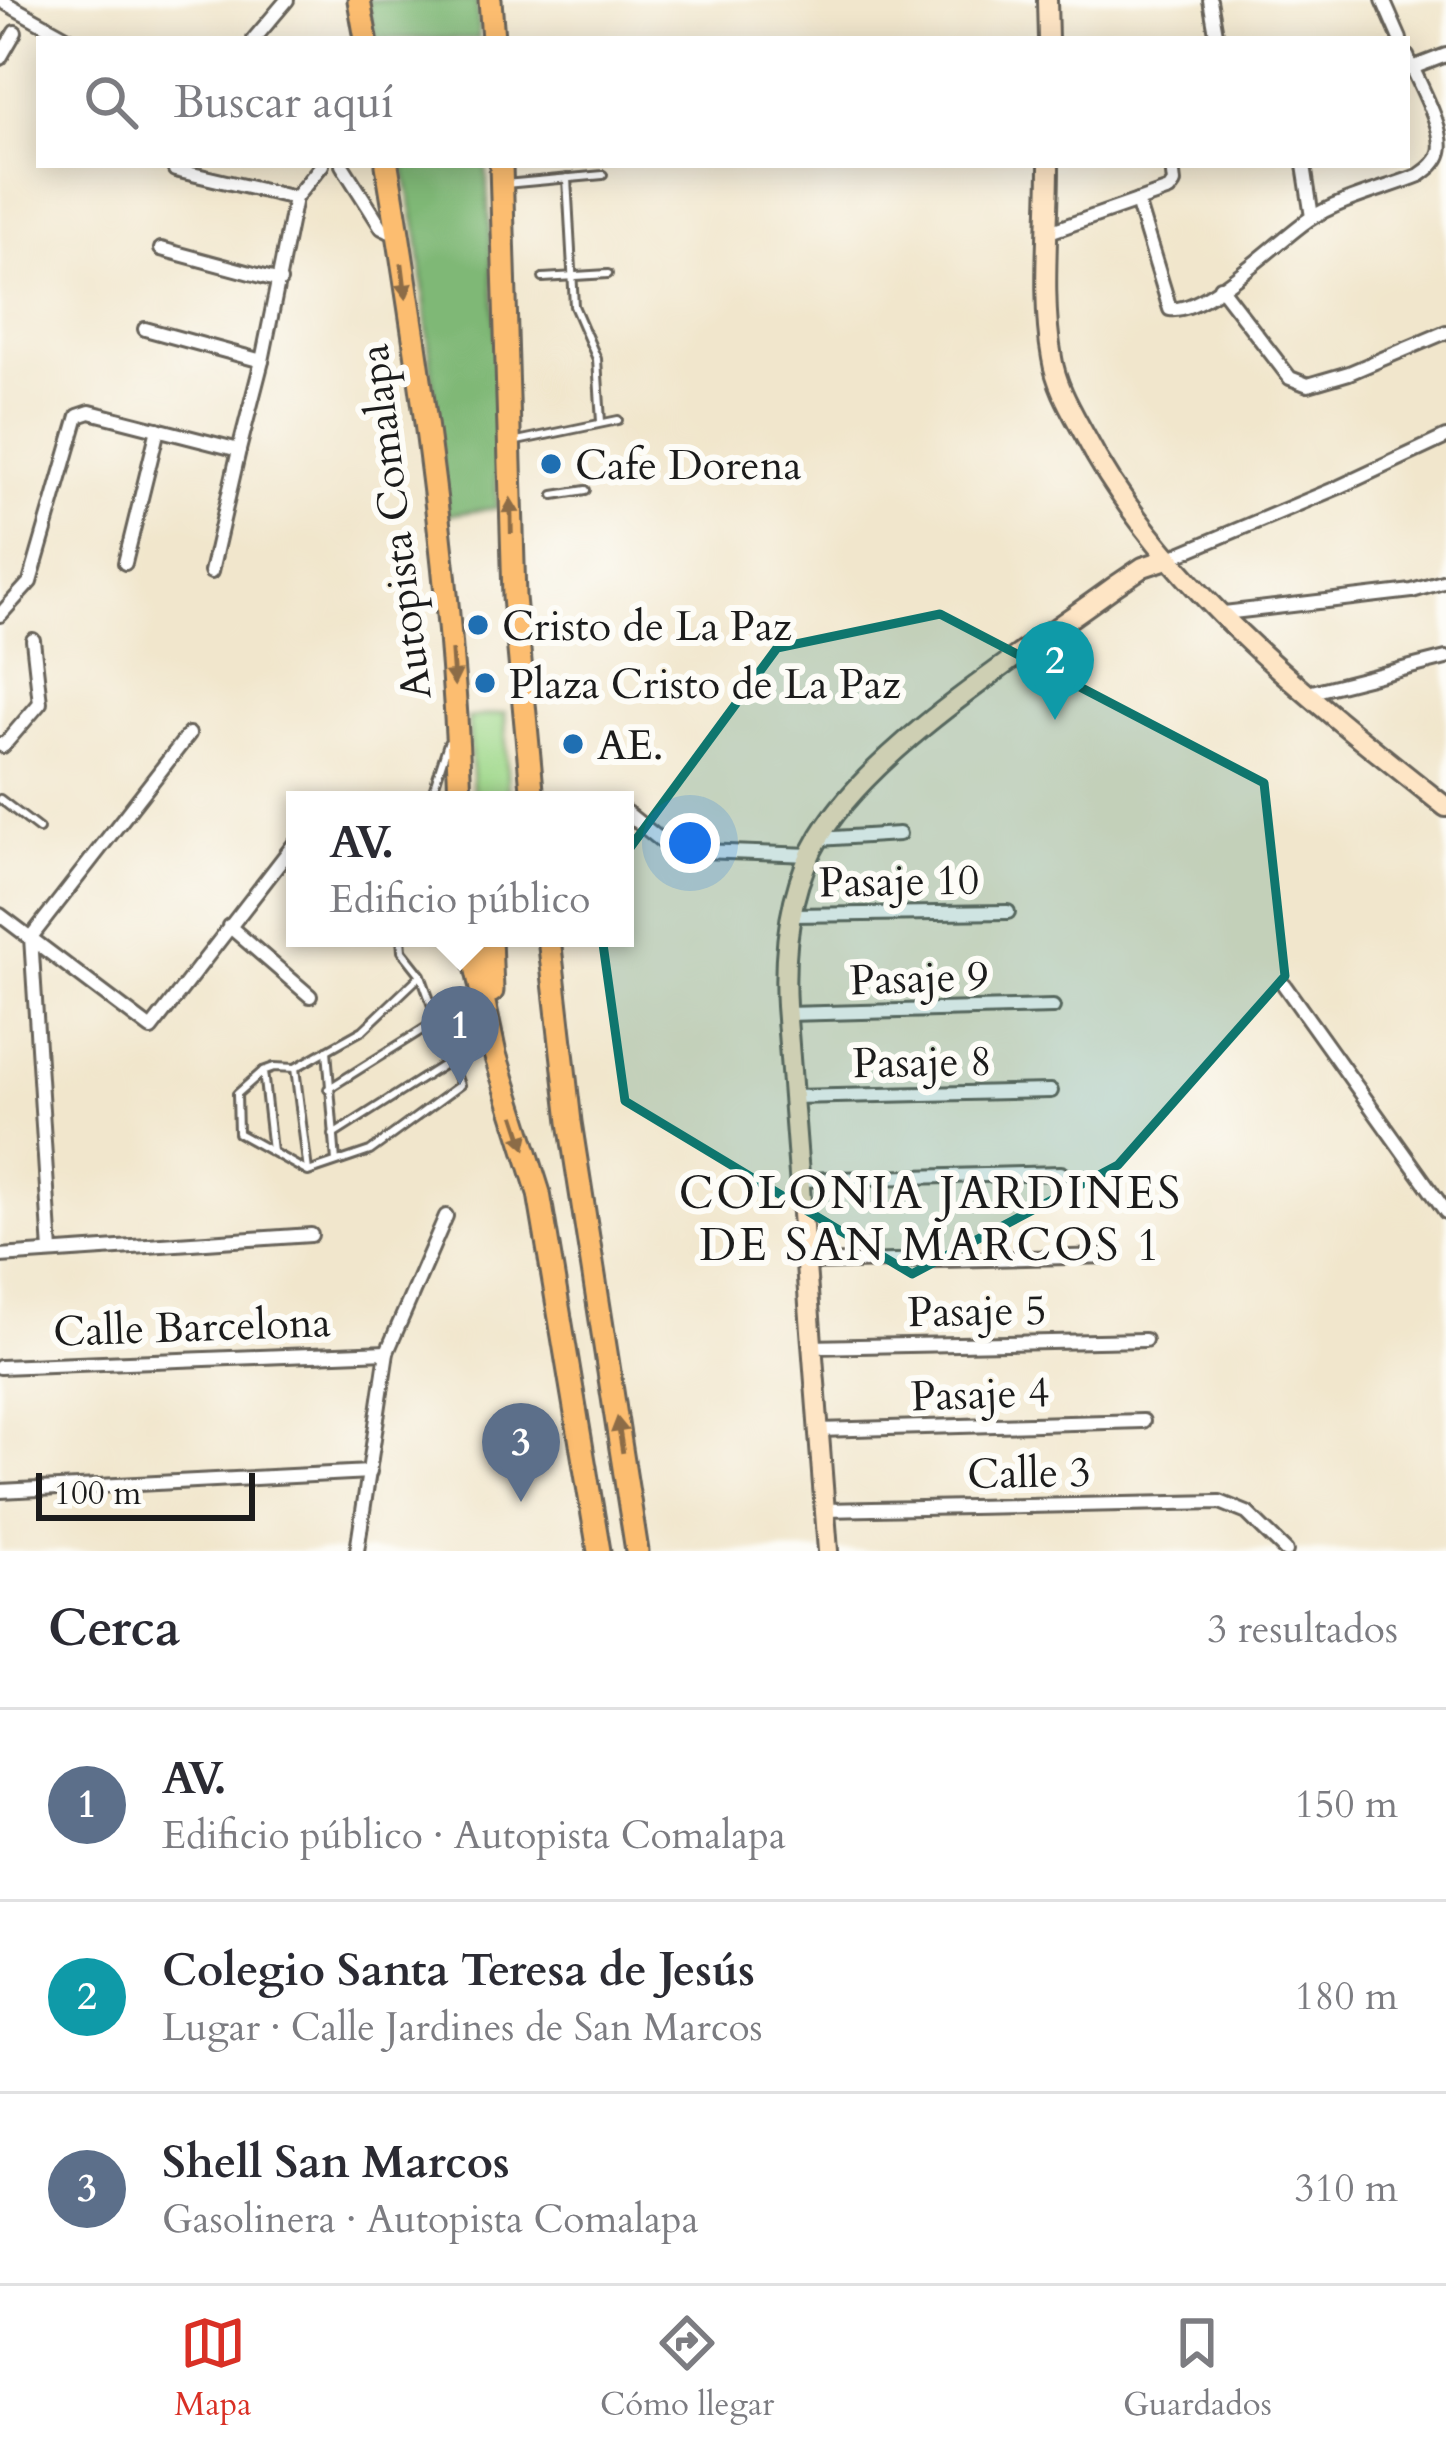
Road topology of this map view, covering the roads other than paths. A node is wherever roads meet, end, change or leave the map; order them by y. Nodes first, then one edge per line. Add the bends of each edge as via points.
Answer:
1 (0, 0) edge
2 (287, 0) edge
3 (490, 0) edge
4 (1047, 0) edge
5 (1210, 0) edge
6 (1384, 0) edge
7 (15, 32) dead end
8 (65, 36) edge
9 (257, 36) edge
10 (493, 36) edge
11 (1048, 36) edge
12 (1216, 36) edge
13 (1399, 36) edge
14 (1446, 55) edge
15 (0, 58) edge
16 (1410, 62) edge
17 (320, 168) edge
18 (344, 168) edge
19 (387, 168) edge
20 (1049, 168) edge
21 (1172, 168) edge
22 (1304, 168) edge
23 (175, 170) dead end
24 (501, 174) edge
25 (603, 175) dead end
26 (567, 178) junction
27 (295, 198) junction
28 (1137, 201) junction
29 (1312, 217) junction
30 (1049, 232) junction
31 (398, 236) junction
32 (161, 249) dead end
33 (608, 274) dead end
34 (572, 275) junction
35 (543, 278) dead end
36 (280, 281) junction
37 (1220, 287) junction
38 (145, 328) dead end
39 (1446, 332) edge
40 (608, 357) dead end
41 (597, 359) junction
42 (262, 361) junction
43 (618, 420) dead end
44 (601, 422) junction
45 (158, 429) junction
46 (1446, 436) edge
47 (510, 442) junction
48 (239, 450) junction
49 (586, 490) dead end
50 (554, 495) dead end
51 (1170, 558) junction
52 (124, 563) dead end
53 (211, 572) dead end
54 (1446, 581) edge
55 (1224, 614) junction
56 (0, 615) edge
57 (33, 640) dead end
58 (1446, 658) edge
59 (1304, 694) junction
60 (457, 716) junction
61 (189, 734) dead end
62 (0, 744) edge
63 (433, 791) edge
64 (463, 791) edge
65 (529, 791) edge
66 (0, 799) edge
67 (1446, 807) edge
68 (634, 819) edge
69 (39, 829) dead end
70 (899, 834) dead end
71 (815, 847) junction
72 (286, 854) edge
73 (1008, 912) dead end
74 (0, 915) edge
75 (792, 915) junction
76 (229, 926) junction
77 (31, 937) junction
78 (402, 947) edge
79 (472, 947) edge
80 (490, 947) edge
81 (548, 947) edge
82 (422, 975) junction
83 (1284, 985) dead end
84 (310, 996) dead end
85 (1053, 1007) dead end
86 (787, 1014) junction
87 (438, 1020) junction
88 (327, 1050) junction
89 (495, 1054) junction
90 (451, 1060) junction
91 (295, 1067) junction
92 (262, 1071) junction
93 (328, 1089) junction
94 (1052, 1091) dead end
95 (793, 1097) junction
96 (333, 1136) junction
97 (272, 1153) junction
98 (336, 1162) junction
99 (308, 1172) junction
100 (1061, 1173) dead end
101 (799, 1180) junction
102 (1446, 1212) edge
103 (446, 1216) dead end
104 (311, 1235) dead end
105 (51, 1252) junction
106 (0, 1256) edge
107 (1114, 1256) dead end
108 (805, 1263) junction
109 (1144, 1340) dead end
110 (810, 1347) junction
111 (387, 1352) junction
112 (0, 1367) edge
113 (1143, 1421) dead end
114 (818, 1430) junction
115 (370, 1472) junction
116 (0, 1491) edge
117 (824, 1510) junction
118 (357, 1551) edge
119 (599, 1551) edge
120 (638, 1551) edge
121 (828, 1551) edge
122 (1286, 1551) edge

1 - 8 street
2 - 9 street
3 - 10 highway
4 - 11 main road
5 - 12 street
6 - 13 street
7 - 15 street
14 - 16 street
16 - 29 street via 1439,132 1433,166
17 - 27 street
18 - 31 street via 382,228
19 - 31 highway, Autopista Comalapa
20 - 30 main road
21 - 28 street via 1169,190
22 - 29 street
23 - 27 street
24 - 26 lane
24 - 47 highway
25 - 26 lane
26 - 34 lane
27 - 36 street
28 - 30 street
28 - 37 street via 1170,309
29 - 37 street
30 - 51 main road via 1049,337 1064,397 1100,465
31 -> 60 highway, Autopista Comalapa
32 - 36 street
33 - 34 lane
34 - 35 lane
34 - 41 lane via 574,306
36 - 42 street
37 - 39 street via 1290,379 1308,385
38 - 42 street
40 - 41 lane
41 - 44 lane
42 - 48 street
43 - 44 lane
44 - 47 lane
45 - 48 street
45 - 52 street
45 - 56 street via 78,416 31,582
46 - 51 street
65 -> 47 highway
48 - 53 street
49 - 50 lane
51 - 55 main road
51 - 71 main road via 1115,586 935,718 837,812
54 - 55 street
55 - 59 main road
57 - 62 street via 40,704
58 - 59 street
59 - 67 main road
60 - 63 lane
60 - 64 highway, Autopista Comalapa
61 - 77 street
66 - 69 lane
68 - 71 street via 673,850
70 - 71 street
71 - 75 main road
72 - 76 street
73 - 75 street, Pasaje 10
74 - 77 street
75 - 86 main road
76 - 77 street via 151,1029
76 - 84 street
77 - 105 street
78 - 82 lane
79 - 89 highway
80 - 89 highway
120 -> 81 highway
82 - 87 lane
82 - 88 lane via 363,1030
83 - 102 street
85 - 86 street, Pasaje 9
86 - 95 main road
87 - 90 lane
87 - 93 lane
88 - 91 lane
88 - 93 lane
89 -> 119 highway via 539,1193
90 - 96 lane
90 - 98 lane via 460,1085 370,1151
91 - 92 lane
91 - 99 lane
92 - 97 lane
92 - 97 lane via 237,1094 236,1129
93 - 96 lane
94 - 95 street, Pasaje 8
95 - 101 main road
96 - 98 lane
97 - 99 lane
98 - 99 lane
100 - 101 street
101 - 108 main road
103 - 111 street
104 - 105 street
105 - 106 street
107 - 108 street
108 - 110 main road
109 - 110 street, Pasaje 5
110 - 114 main road
111 - 112 street, Calle Barcelona
111 - 115 street
113 - 114 street, Pasaje 4
114 - 117 main road
115 - 116 street
115 - 118 street
117 - 121 main road
117 - 122 street, Calle 3 via 1196,1502 1235,1506

